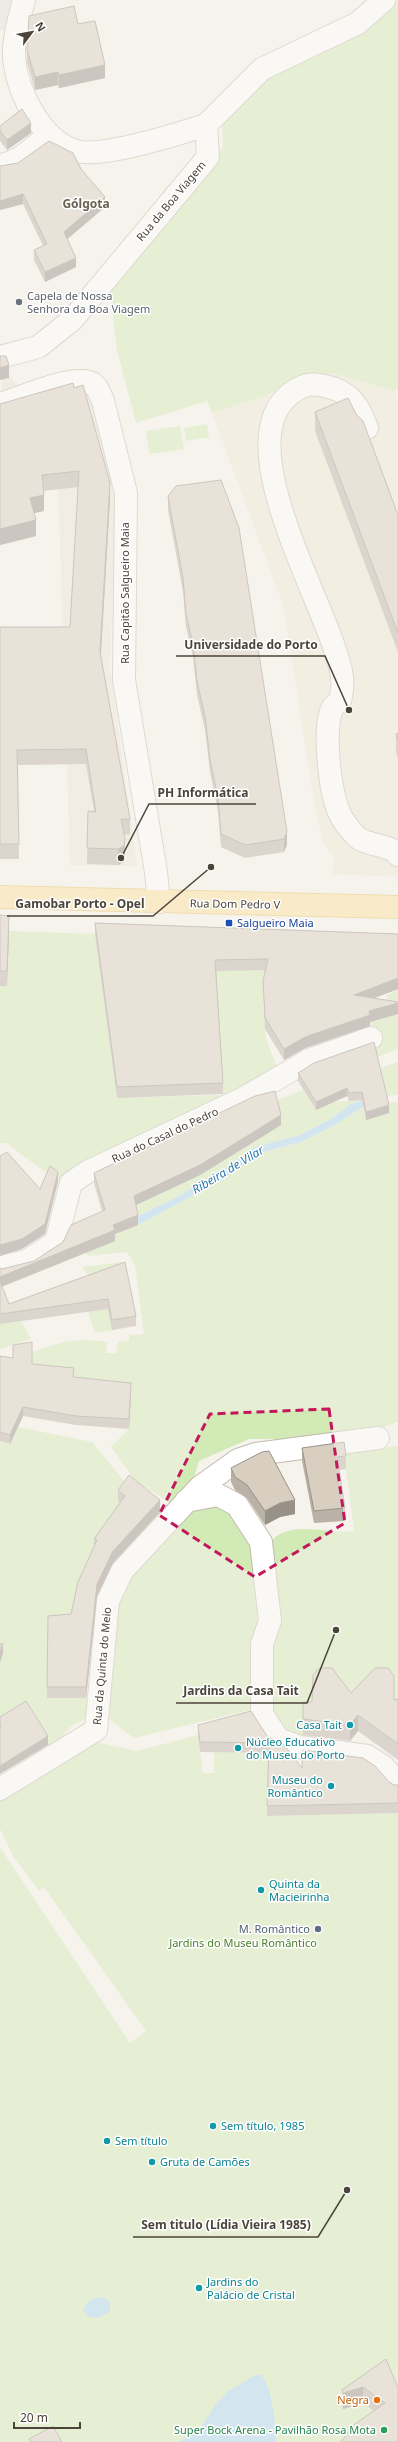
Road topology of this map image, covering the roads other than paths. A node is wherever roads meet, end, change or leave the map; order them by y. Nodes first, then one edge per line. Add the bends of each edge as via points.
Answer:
1 (24, 0) edge
2 (384, 0) edge
3 (206, 125) junction
4 (49, 135) junction
5 (0, 165) edge
6 (0, 358) edge
7 (0, 404) edge
8 (367, 428) edge
9 (398, 855) edge
10 (0, 898) edge
11 (159, 902) junction
12 (398, 907) edge
13 (371, 1038) dead end
14 (0, 1267) edge
15 (378, 1438) dead end
16 (186, 1501) junction
17 (398, 1783) edge
18 (0, 1789) edge

1 - 4 street via 14,49 14,64 26,101
2 - 3 street via 358,24 262,69
3 - 4 street via 161,139 100,151 76,151
3 - 6 street, Rua da Boa Viagem via 208,157 120,261 95,295 72,320 38,347
4 - 5 street via 31,147 19,160
7 - 11 street, Rua Capitão Salgueiro Maia via 74,380 92,383 98,388 103,401 126,493 124,680
8 - 9 street via 359,407 342,391 307,385 296,390 279,408 272,424 268,446 283,522 305,572 342,677 340,701 333,708 328,745 333,795 347,826 358,837 366,843 394,850
10 - 11 main road, Rua Dom Pedro V
11 - 12 main road, Rua Dom Pedro V
13 - 14 street, Rua do Casal do Pedro via 309,1060 244,1098 87,1172 71,1183 65,1230 56,1242 27,1261
15 - 16 street, Rua da Quinta do Meio via 256,1454 238,1460 200,1487
16 - 17 street via 218,1495 237,1504 261,1542 270,1621 262,1644 262,1714 278,1739 300,1747 367,1756 383,1766
16 - 18 street, Rua da Quinta do Meio via 122,1571 108,1601 96,1730

